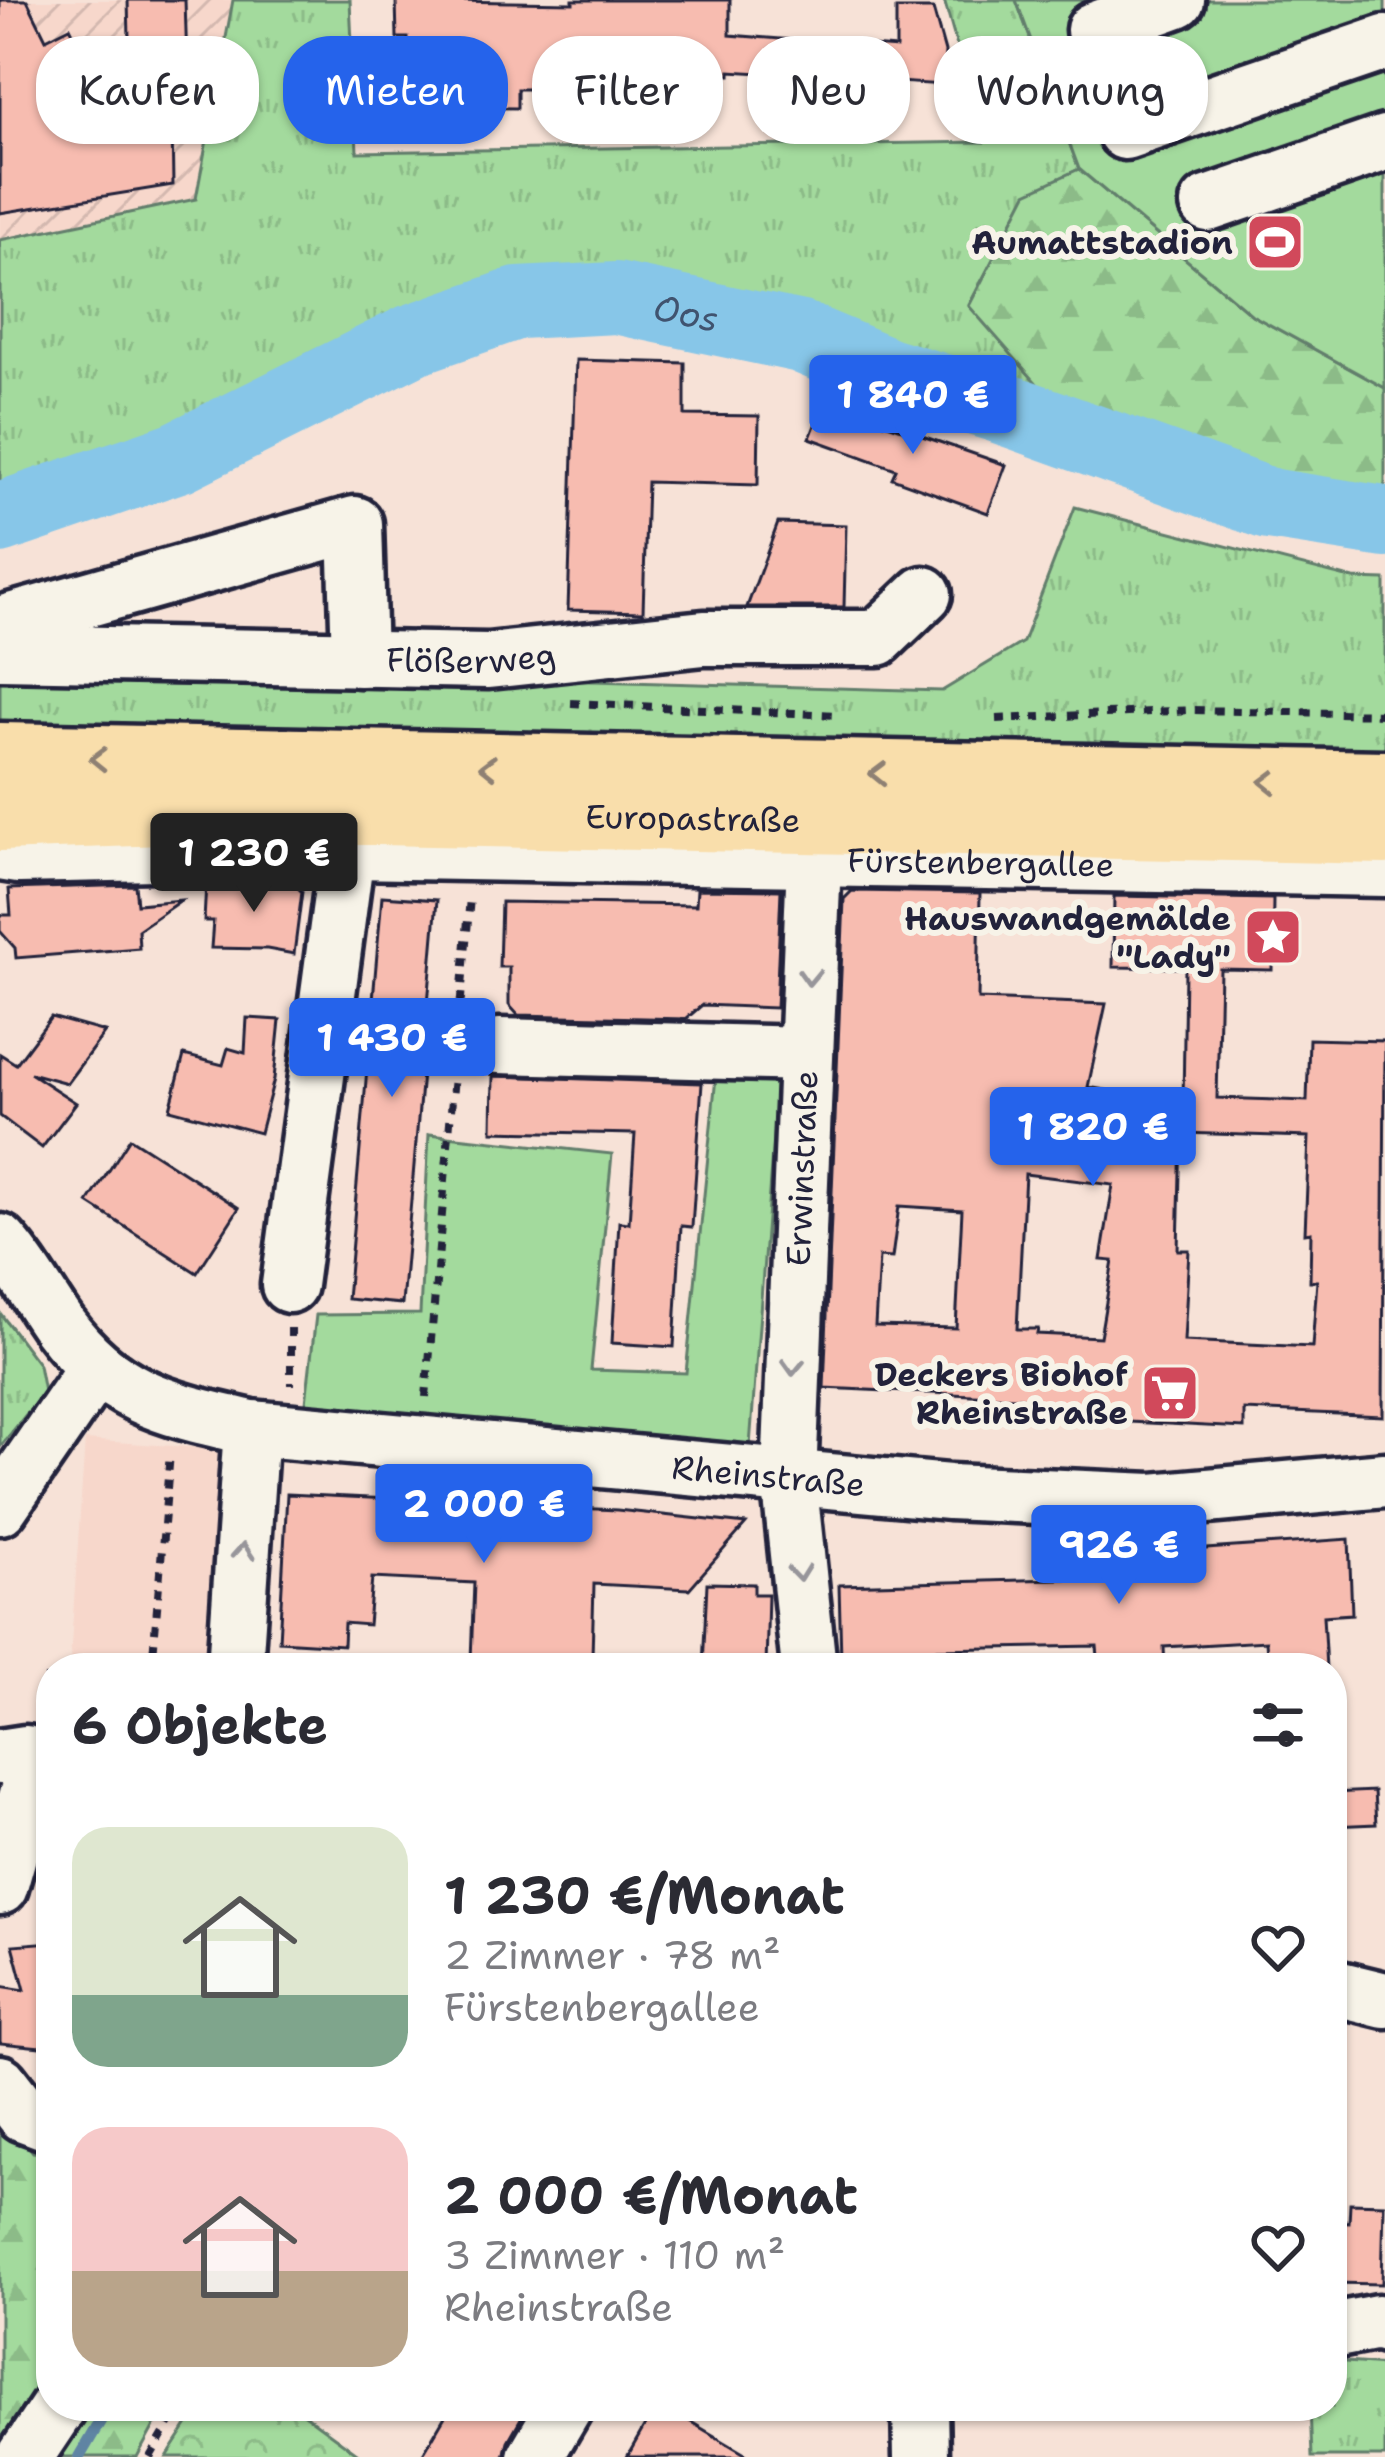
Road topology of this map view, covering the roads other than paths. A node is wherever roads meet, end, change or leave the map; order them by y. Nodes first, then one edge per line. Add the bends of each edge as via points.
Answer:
1 (1177, 0) edge
2 (1094, 30) dead end
3 (1385, 43) edge
4 (1208, 103) edge
5 (1385, 143) edge
6 (1208, 204) dead end
7 (924, 594) dead end
8 (0, 624) edge
9 (0, 652) edge
10 (359, 659) junction
11 (0, 757) edge
12 (1385, 784) edge
13 (0, 818) edge
14 (1385, 832) edge
15 (347, 852) junction
16 (0, 853) edge
17 (814, 860) junction
18 (1385, 869) edge
19 (472, 1037) road end
20 (806, 1054) junction
21 (0, 1242) edge
22 (289, 1285) road end
23 (96, 1367) junction
24 (271, 1431) junction
25 (789, 1478) junction
26 (1385, 1480) edge
27 (0, 1507) edge
28 (237, 1653) edge
29 (807, 1653) edge
30 (0, 1757) edge
31 (0, 1887) edge
32 (1347, 1991) edge
33 (1385, 2000) edge
34 (0, 2083) edge
35 (36, 2118) edge
36 (1385, 2325) edge
37 (1347, 2328) edge
38 (48, 2421) edge
39 (556, 2421) edge
40 (920, 2421) edge
41 (25, 2457) edge
42 (535, 2457) edge
43 (921, 2457) edge

1 - 2 street
3 - 4 street
5 - 6 street
7 - 10 street, Flößerweg via 878,638 704,638 488,661
8 - 10 street via 355,524
9 - 10 street, Flößerweg
12 -> 11 main road, Europastraße
13 - 14 main road, Europastraße via 379,812
15 - 16 street, Fürstenbergallee
15 - 17 street, Fürstenbergallee
15 - 22 street
17 - 18 street, Fürstenbergallee
17 -> 20 street, Erwinstraße
19 - 20 street
20 -> 25 street, Erwinstraße
21 - 23 street, Rheinstraße
23 - 24 street, Rheinstraße via 157,1406
23 - 27 street
24 - 25 street, Rheinstraße
28 -> 24 street
25 - 26 street, Rheinstraße via 1152,1501
25 -> 29 street, Erwinstraße
30 - 31 street via 26,1753 34,1768
32 - 33 street
34 - 35 street
36 - 37 street
38 - 41 street
39 - 42 street
40 - 43 street

